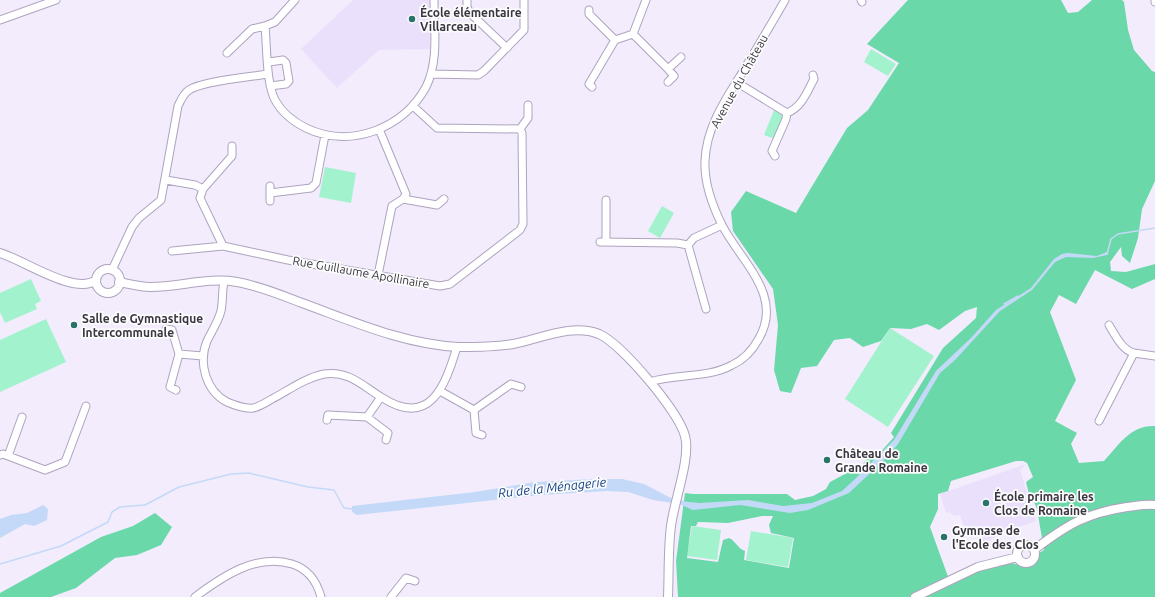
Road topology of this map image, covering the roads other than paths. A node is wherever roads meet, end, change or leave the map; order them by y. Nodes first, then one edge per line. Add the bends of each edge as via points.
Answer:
1 (56, 0) edge
2 (295, 0) edge
3 (434, 0) edge
4 (467, 0) edge
5 (524, 0) edge
6 (646, 0) edge
7 (780, 0) edge
8 (785, 0) edge
9 (590, 10) dead end
10 (778, 12) junction
11 (0, 20) edge
12 (265, 26) junction
13 (633, 34) junction
14 (615, 40) junction
15 (507, 48) junction
16 (227, 54) dead end
17 (681, 57) dead end
18 (269, 62) junction
19 (668, 69) junction
20 (268, 74) junction
21 (431, 74) junction
22 (813, 75) dead end
23 (668, 82) dead end
24 (736, 82) junction
25 (270, 86) junction
26 (592, 87) dead end
27 (528, 105) dead end
28 (413, 106) junction
29 (787, 113) junction
30 (380, 129) junction
31 (520, 129) junction
32 (325, 135) junction
33 (232, 146) dead end
34 (775, 156) dead end
35 (166, 180) junction
36 (203, 189) junction
37 (270, 193) dead end
38 (403, 198) junction
39 (444, 199) dead end
40 (606, 200) dead end
41 (722, 225) junction
42 (688, 245) junction
43 (223, 246) junction
44 (172, 251) dead end
45 (0, 254) edge
46 (112, 270) junction
47 (378, 275) junction
48 (96, 280) junction
49 (224, 281) junction
50 (119, 282) junction
51 (706, 309) dead end
52 (1109, 325) dead end
53 (166, 329) dead end
54 (457, 347) junction
55 (1134, 353) junction
56 (179, 354) junction
57 (203, 356) junction
58 (1155, 356) edge
59 (650, 382) junction
60 (521, 387) dead end
61 (176, 390) dead end
62 (440, 391) junction
63 (381, 397) junction
64 (86, 406) dead end
65 (474, 410) junction
66 (22, 417) dead end
67 (367, 417) junction
68 (327, 420) dead end
69 (1099, 421) dead end
70 (482, 435) dead end
71 (386, 440) dead end
72 (4, 455) edge
73 (1155, 504) edge
74 (1035, 550) junction
75 (1018, 557) junction
76 (415, 580) dead end
77 (195, 597) edge
78 (321, 597) edge
79 (391, 597) edge
80 (668, 597) edge
81 (915, 597) edge

1 - 11 street
2 - 12 street via 275,22
3 - 21 street via 434,52
4 - 15 street via 470,13
5 - 15 street via 524,30
6 - 13 street
7 - 10 street
8 - 10 street, Avenue du Château
9 - 14 street via 589,14
10 - 24 street, Avenue du Château
12 - 16 street via 252,29
12 - 18 street
13 - 14 street
13 - 19 street
14 - 26 street via 589,84
15 - 21 street via 478,75
17 - 19 street
18 - 20 street
18 - 25 street via 283,60 289,82
19 - 23 street via 674,76
20 - 25 street
20 - 35 street via 202,85 189,90 183,96 178,106
21 - 28 street
22 - 29 street via 814,79 802,103
24 - 29 street
24 - 41 street, Avenue du Château via 711,130 706,148 706,181
25 - 32 street via 279,107 293,120
27 - 31 street via 528,118
28 - 30 street
28 - 31 street via 437,128
29 - 34 street via 772,151
30 - 32 street via 359,135
30 - 38 street via 406,194
31 - 47 street, Rue Guillaume Apollinaire via 523,224 520,230 450,284 440,286
32 - 37 street via 316,184 311,188
33 - 36 street via 232,156
35 - 36 street
35 - 46 street via 161,200 138,218
36 - 43 street via 200,198
38 - 39 street via 437,205
38 - 47 street via 392,206
40 - 42 street via 603,242
41 - 42 street via 694,238
41 - 59 street, Avenue du Château via 763,290 767,303 767,318 763,332 745,357 732,365 715,372
42 - 51 street
43 - 44 street, Rue Guillaume Apollinaire
43 - 47 street, Rue Guillaume Apollinaire
45 - 48 street via 19,260 57,279 89,284
46 - 48 street via 101,271
46 - 50 street
48 - 50 street via 99,289 108,293 117,288
49 - 50 street via 199,281 150,287
49 - 54 street via 263,288 390,335
49 - 57 street via 220,311
52 - 55 street via 1121,343
53 - 56 street via 172,330
54 - 59 street via 512,344 567,331 589,332 615,344
54 - 62 street
55 - 58 street
55 - 69 street
56 - 57 street
56 - 61 street via 170,388
57 - 63 street via 206,378 212,389 219,398 242,407 254,408 301,382 336,373 357,380
59 - 80 street via 679,422 685,435 686,448 669,548
60 - 65 street via 510,384
62 - 63 street via 428,404 417,408 405,408
62 - 65 street
63 - 67 street
64 - 72 street via 65,462 44,470
65 - 70 street via 476,433
66 - 72 street
67 - 68 street via 328,415
67 - 71 street via 388,433
73 - 74 street via 1106,510 1089,515 1070,524
74 - 75 street via 1028,544 1022,545 1018,550
74 - 75 street via 1035,558 1030,562 1021,562
75 - 81 street via 978,566
76 - 79 street via 406,578
77 - 78 street via 212,584 252,564 267,560 279,560 304,570 318,586

